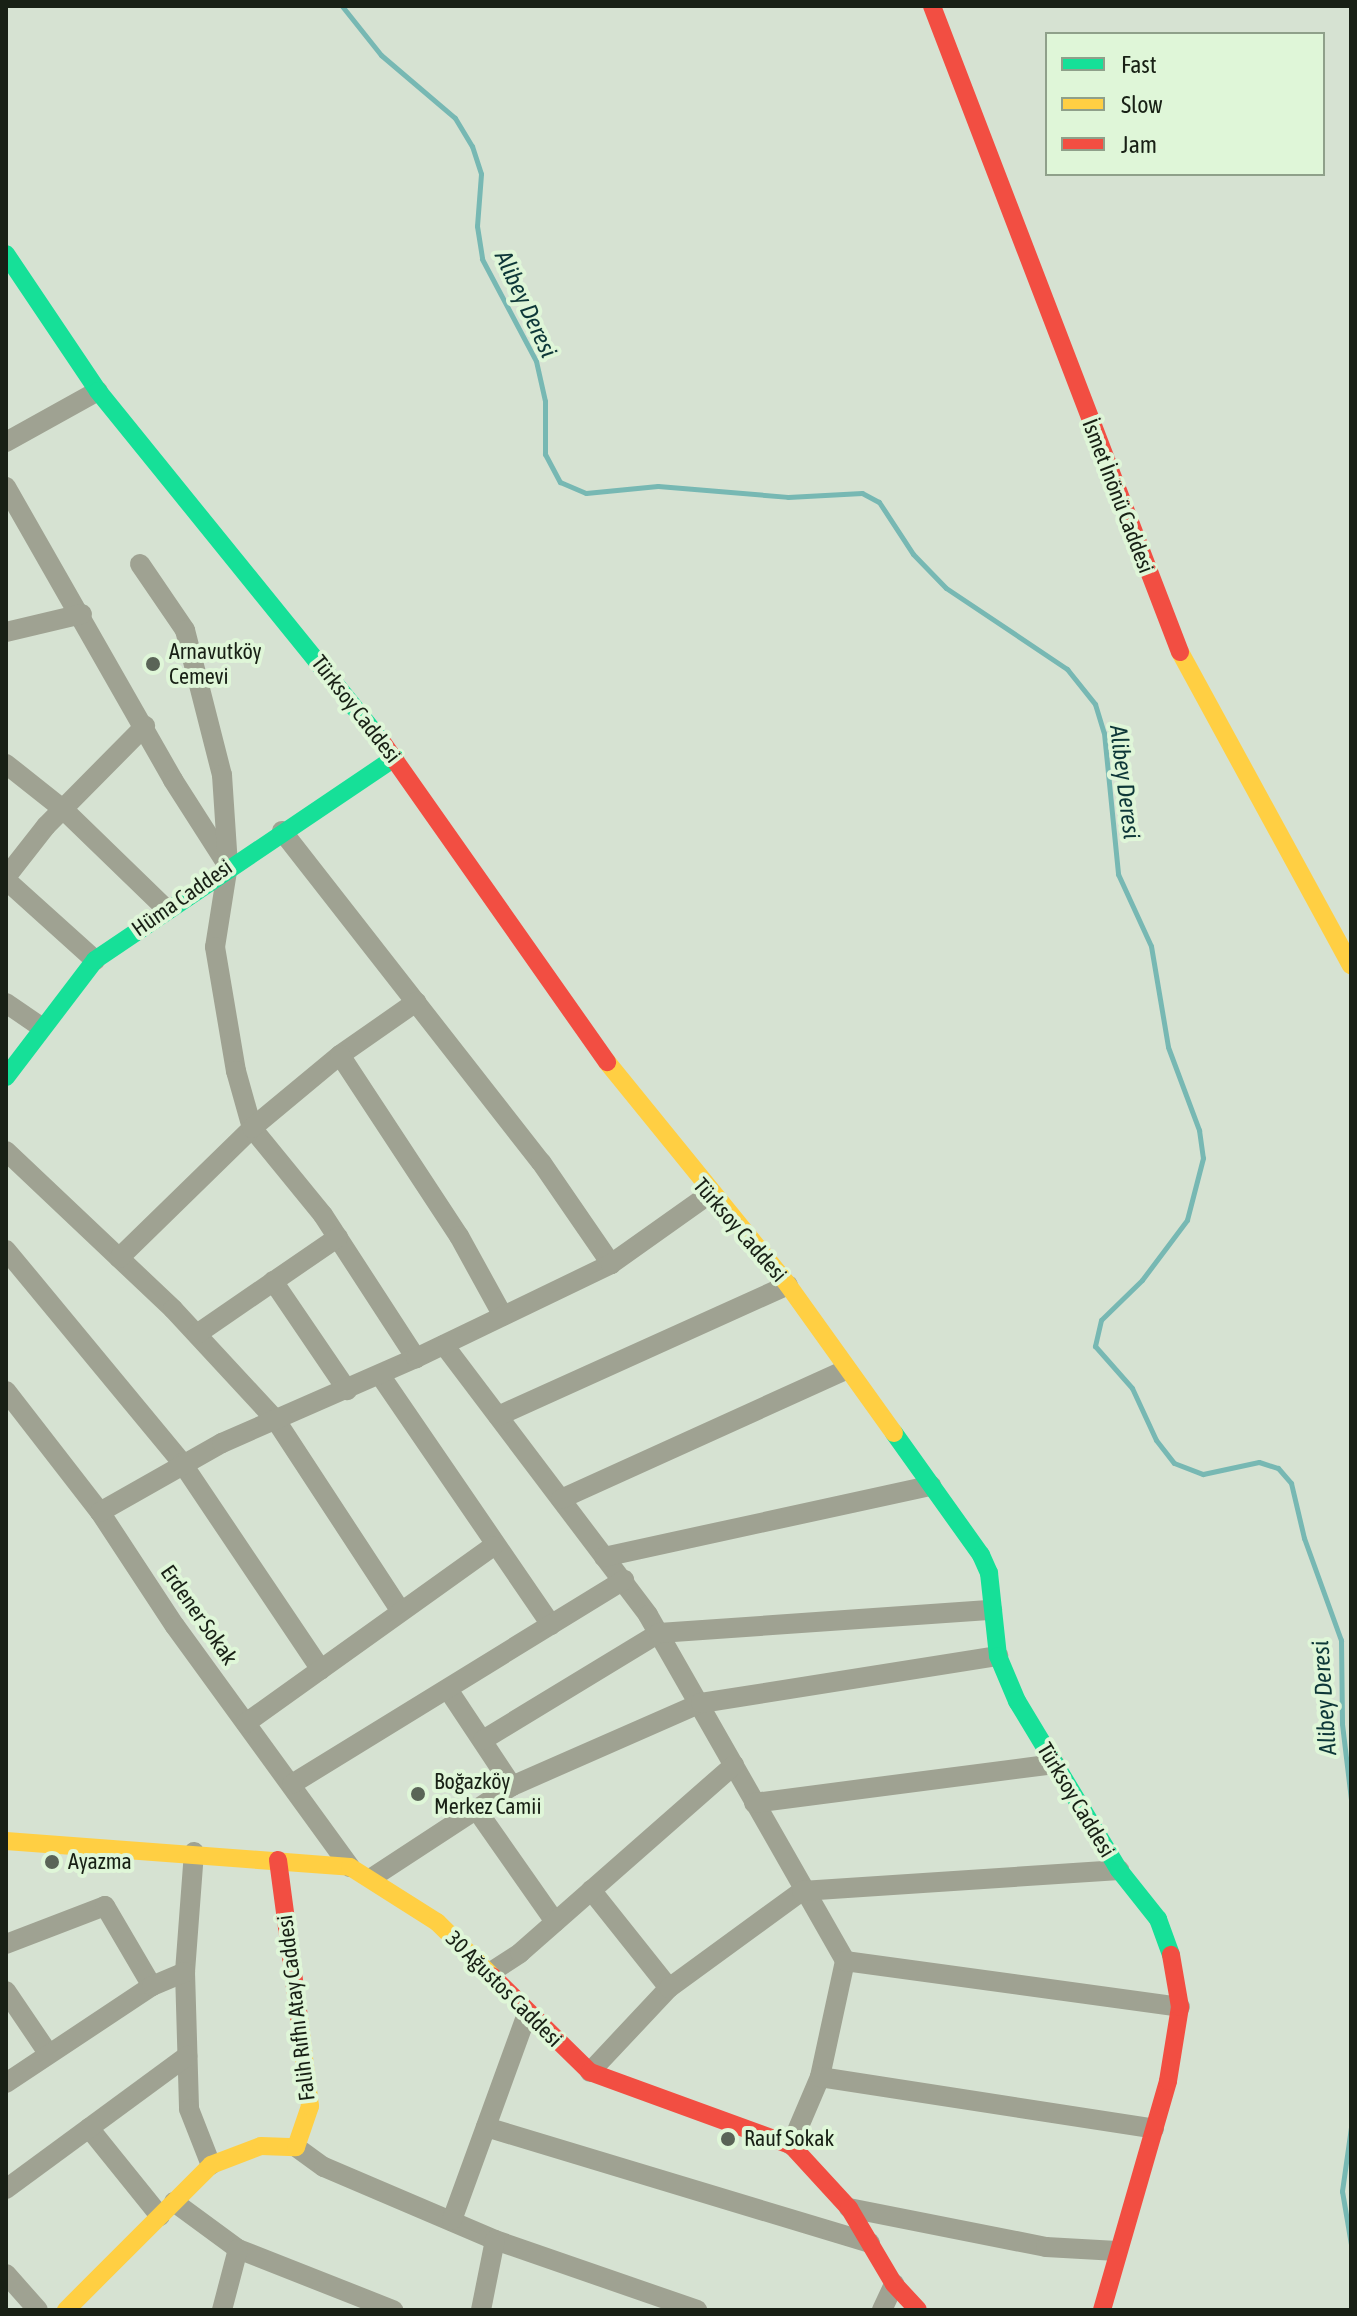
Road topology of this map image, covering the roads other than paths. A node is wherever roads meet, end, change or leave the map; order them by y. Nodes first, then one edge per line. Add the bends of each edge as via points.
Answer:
1 (932, 6) edge
2 (6, 254) edge
3 (98, 391) junction
4 (6, 442) edge
5 (6, 487) edge
6 (140, 564) dead end
7 (82, 614) junction
8 (6, 632) edge
9 (145, 726) junction
10 (395, 758) junction
11 (6, 764) edge
12 (64, 810) junction
13 (282, 831) junction
14 (228, 865) junction
15 (6, 879) edge
16 (165, 908) junction
17 (95, 960) junction
18 (1351, 965) edge
19 (416, 1002) junction
20 (6, 1003) edge
21 (41, 1027) junction
22 (340, 1055) junction
23 (6, 1077) edge
24 (252, 1128) junction
25 (6, 1151) edge
26 (708, 1195) junction
27 (338, 1237) junction
28 (6, 1250) edge
29 (119, 1258) junction
30 (611, 1264) junction
31 (273, 1281) junction
32 (788, 1285) junction
33 (503, 1316) junction
34 (197, 1334) junction
35 (444, 1345) junction
36 (416, 1358) junction
37 (845, 1370) junction
38 (380, 1375) junction
39 (347, 1390) junction
40 (6, 1391) edge
41 (498, 1416) junction
42 (275, 1419) junction
43 (182, 1463) junction
44 (931, 1486) junction
45 (561, 1499) junction
46 (100, 1512) junction
47 (493, 1546) junction
48 (604, 1557) junction
49 (624, 1580) junction
50 (400, 1610) junction
51 (992, 1610) junction
52 (551, 1625) junction
53 (659, 1633) junction
54 (998, 1656) junction
55 (321, 1670) junction
56 (449, 1691) junction
57 (701, 1703) junction
58 (246, 1723) junction
59 (483, 1740) junction
60 (1054, 1764) junction
61 (734, 1765) junction
62 (292, 1784) junction
63 (512, 1786) junction
64 (754, 1803) junction
65 (476, 1809) junction
66 (6, 1841) edge
67 (194, 1852) junction
68 (278, 1860) junction
69 (350, 1867) junction
70 (1119, 1870) junction
71 (373, 1877) junction
72 (591, 1890) junction
73 (802, 1891) junction
74 (555, 1922) junction
75 (6, 1944) edge
76 (845, 1961) junction
77 (185, 1972) junction
78 (488, 1974) junction
79 (152, 1986) junction
80 (669, 1988) junction
81 (6, 1991) edge
82 (1180, 2007) junction
83 (527, 2014) junction
84 (48, 2053) junction
85 (187, 2056) junction
86 (590, 2072) junction
87 (820, 2077) junction
88 (6, 2083) edge
89 (486, 2127) junction
90 (89, 2128) junction
91 (1154, 2129) junction
92 (791, 2145) junction
93 (296, 2147) junction
94 (211, 2165) junction
95 (6, 2189) edge
96 (849, 2208) junction
97 (167, 2209) junction
98 (452, 2220) junction
99 (495, 2240) junction
100 (870, 2243) junction
101 (238, 2249) junction
102 (1117, 2251) junction
103 (6, 2274) edge
104 (894, 2284) junction
105 (353, 2303) edge
106 (38, 2310) edge
107 (66, 2310) edge
108 (222, 2310) edge
109 (393, 2310) edge
110 (481, 2310) edge
111 (697, 2310) edge
112 (882, 2310) edge
113 (918, 2310) edge
114 (1102, 2310) edge

1 - 18 main road, İsmet İnönü Caddesi via 1178,648
2 - 3 main road, Türksoy Caddesi
3 - 4 street
3 - 10 main road, Türksoy Caddesi
5 - 7 street
6 - 14 street via 185,630 206,696 222,775
7 - 8 street
7 - 9 street
9 - 12 street
9 - 14 street
10 - 13 main road, Hüma Caddesi
10 - 26 main road, Türksoy Caddesi via 569,1014
11 - 12 street
12 - 15 street
12 - 16 street
13 - 14 main road, Hüma Caddesi
13 - 19 street
14 - 16 main road, Hüma Caddesi
14 - 24 street via 215,947
15 - 17 street
16 - 17 main road, Hüma Caddesi
17 - 21 main road, Hüma Caddesi
19 - 22 street
19 - 30 street via 541,1162
20 - 21 street
21 - 23 main road, Hüma Caddesi
22 - 24 street
22 - 33 street via 459,1236
24 - 27 street
24 - 29 street
25 - 29 street
26 - 30 street
26 - 32 main road, Türksoy Caddesi
27 - 31 street
27 - 36 street
28 - 43 street
29 - 34 street
30 - 33 street
31 - 34 street
31 - 39 street
32 - 37 main road, Türksoy Caddesi
32 - 41 street
33 - 35 street
34 - 42 street
35 - 36 street
35 - 41 street
36 - 38 street
37 - 44 main road, Türksoy Caddesi
37 - 45 street
38 - 39 street
38 - 47 street
39 - 42 street
40 - 46 street, Erdener Sokak
41 - 45 street
42 - 43 street
42 - 50 street
43 - 46 street
43 - 55 street
44 - 48 street
44 - 51 main road, Türksoy Caddesi via 981,1555 989,1573
45 - 48 street
46 - 58 street, Erdener Sokak
47 - 50 street
47 - 52 street
48 - 49 street
49 - 52 street
49 - 53 street
50 - 55 street
51 - 53 street
51 - 54 main road, Türksoy Caddesi
52 - 56 street
53 - 57 street
53 - 59 street
54 - 57 street
54 - 60 main road, Türksoy Caddesi
55 - 58 street
56 - 59 street
56 - 62 street
57 - 61 street
57 - 63 street
58 - 62 street, Erdener Sokak
59 - 63 street
60 - 64 street
60 - 70 main road, Türksoy Caddesi
61 - 64 street
61 - 72 street
62 - 69 street, Erdener Sokak
63 - 65 street
64 - 73 street
65 - 71 street
65 - 74 street
66 - 67 main road, 30 Ağustos Caddesi
67 - 68 main road, 30 Ağustos Caddesi
67 - 77 street
68 - 69 main road, 30 Ağustos Caddesi
68 - 93 main road, Falih Rıfhı Atay Caddesi via 310,2106
69 - 71 main road, 30 Ağustos Caddesi
70 - 73 street
70 - 82 main road, Türksoy Caddesi via 1158,1919 1172,1948
71 - 78 main road, 30 Ağustos Caddesi via 437,1922
72 - 74 street
72 - 80 street
73 - 76 street
73 - 80 street
74 - 78 street
75 - 79 street via 105,1906
76 - 82 street
76 - 87 street
77 - 79 street
77 - 85 street
78 - 83 main road, 30 Ağustos Caddesi
79 - 84 street
80 - 86 street
81 - 84 street
82 - 91 main road, Türksoy Caddesi
83 - 86 main road, 30 Ağustos Caddesi
83 - 89 street
84 - 88 street
85 - 90 street
85 - 94 street via 189,2109
86 - 92 main road, 30 Ağustos Caddesi
87 - 91 street
87 - 92 street
89 - 98 street
89 - 100 street
90 - 95 street
90 - 97 street
91 - 102 main road, Türksoy Caddesi
92 - 96 main road, 30 Ağustos Caddesi
93 - 94 main road via 261,2146
93 - 98 street via 324,2167
94 - 97 main road
96 - 100 main road, 30 Ağustos Caddesi
96 - 102 street via 1046,2247
97 - 101 street
97 - 107 main road
98 - 99 street
99 - 110 street
99 - 111 street
100 - 104 main road, 30 Ağustos Caddesi
101 - 105 street
101 - 108 street
102 - 114 main road, Türksoy Caddesi
103 - 106 street
104 - 112 street
104 - 113 main road, 30 Ağustos Caddesi
105 - 109 street

